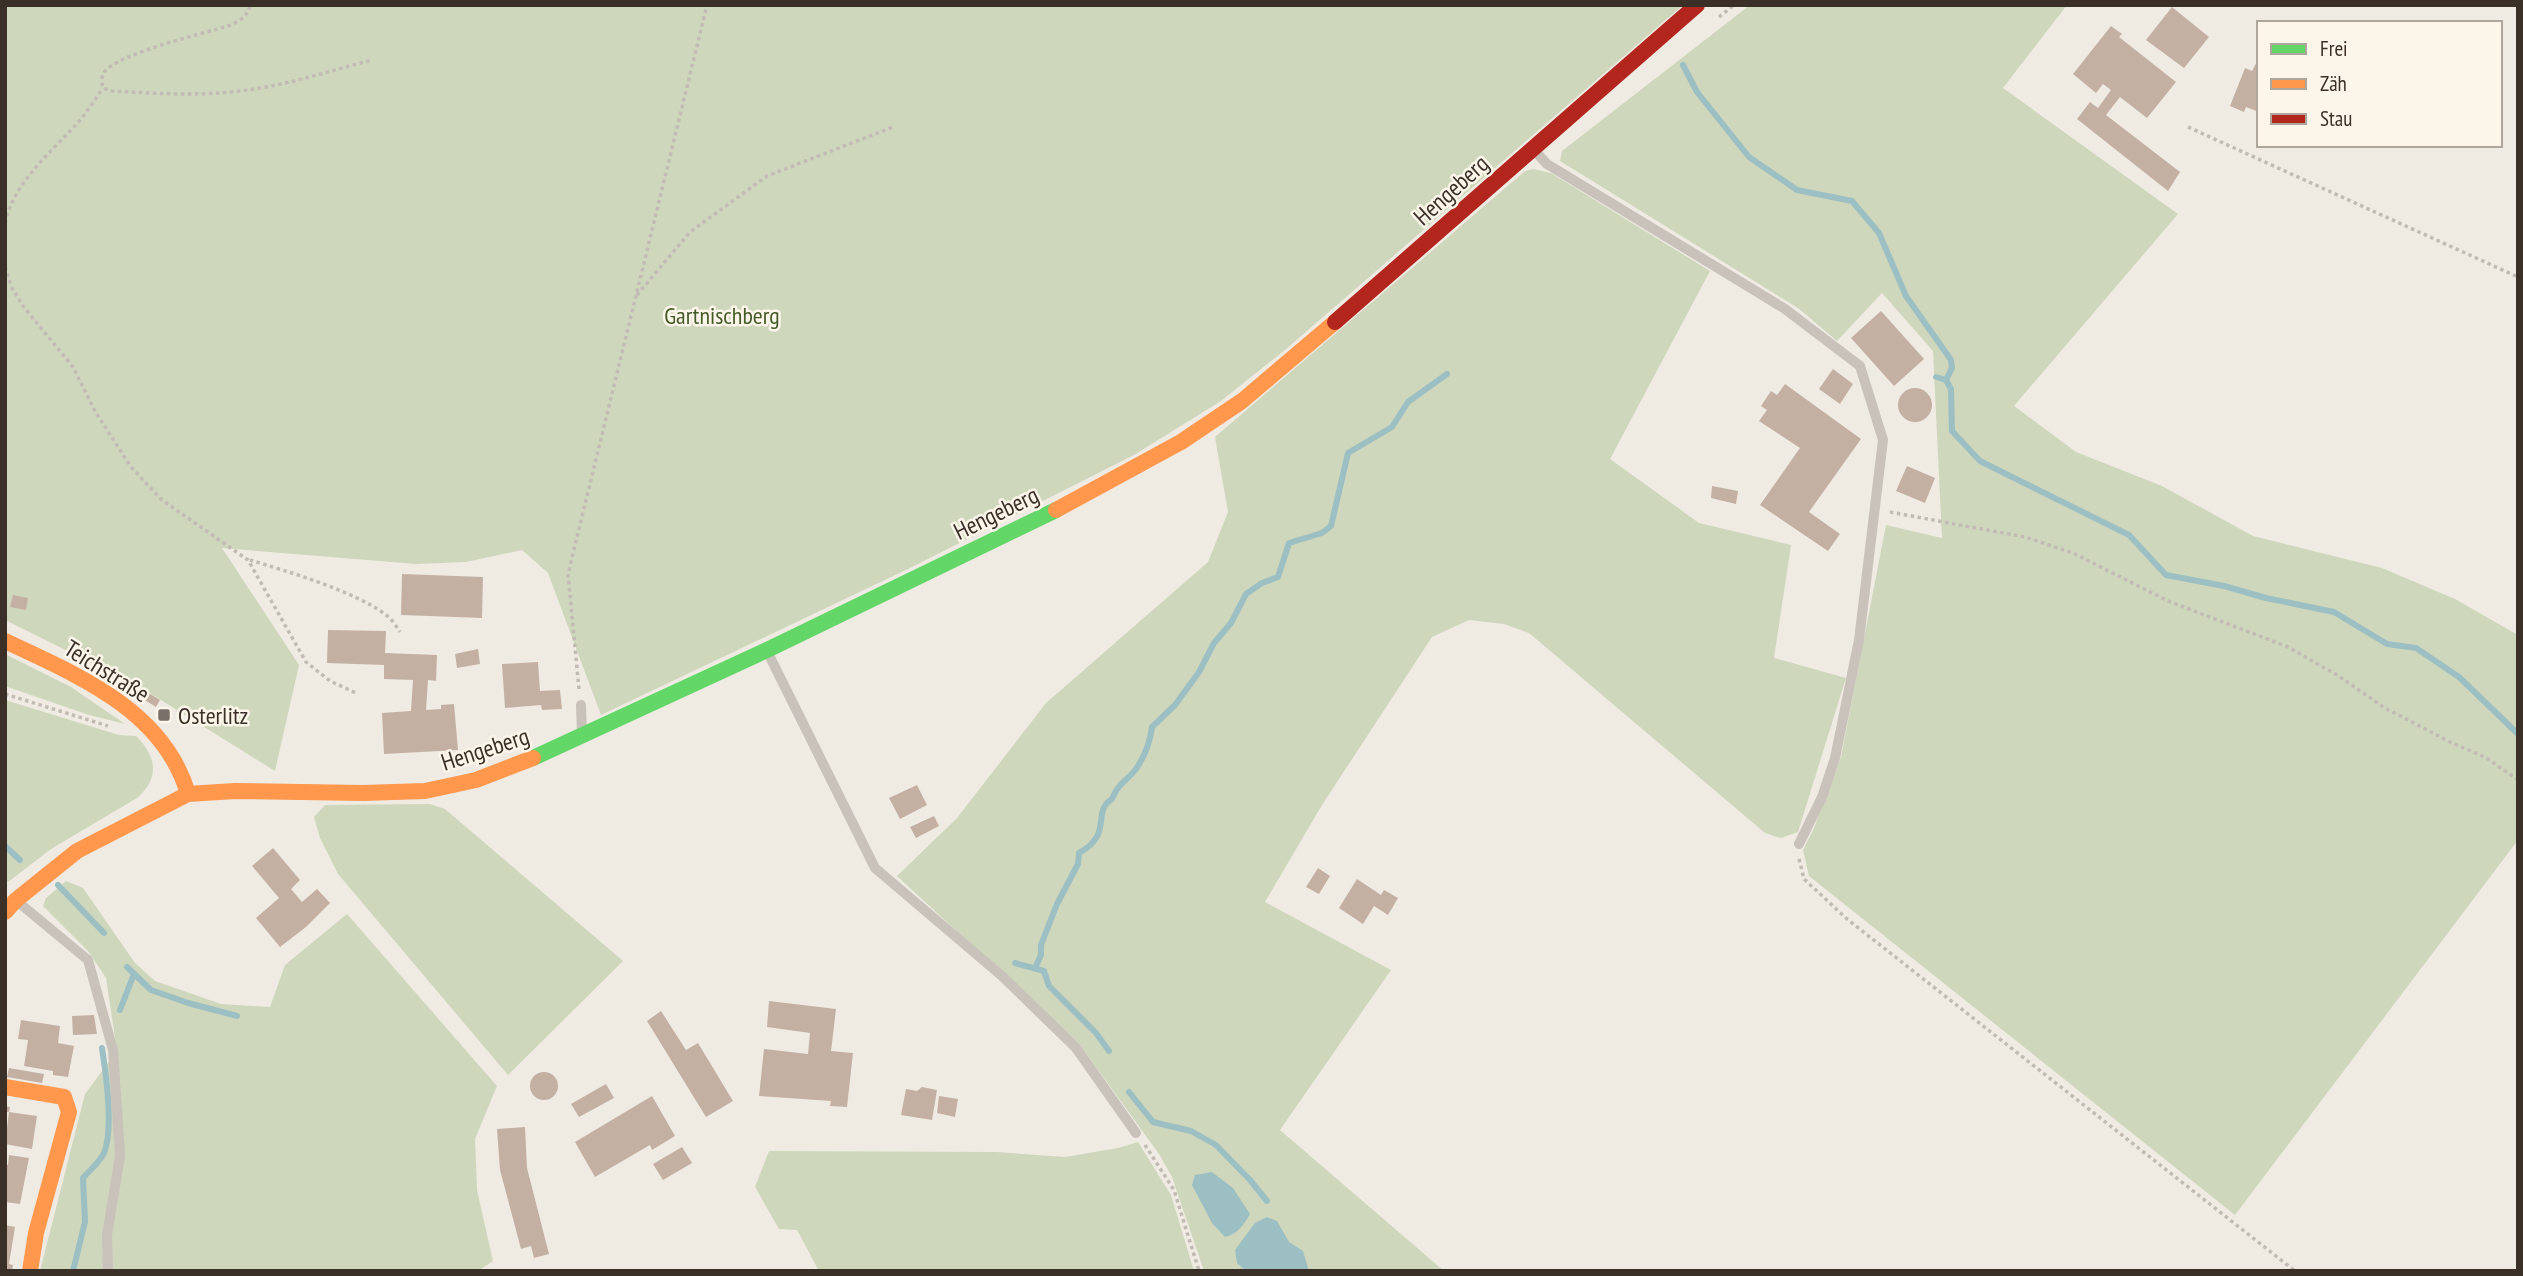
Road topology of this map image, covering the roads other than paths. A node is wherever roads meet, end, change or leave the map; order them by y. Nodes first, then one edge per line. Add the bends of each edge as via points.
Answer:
1 (1697, 5) edge
2 (1532, 148) junction
3 (5, 641) edge
4 (766, 650) junction
5 (580, 705) road end
6 (582, 737) junction
7 (188, 794) junction
8 (1799, 844) road end
9 (10, 906) edge
10 (5, 1087) edge
11 (1136, 1133) road end
12 (30, 1271) edge
13 (108, 1271) edge

1 - 2 street, Hengeberg
2 - 4 street, Hengeberg via 1242,401 1181,442 1107,484
2 - 8 lane via 1547,164 1785,309 1860,366 1883,440 1859,640 1835,758
3 - 7 street, Teichstraße via 78,675 147,723 179,766
4 - 6 street, Hengeberg
4 - 11 lane via 875,868 1002,975 1076,1048
5 - 6 lane
6 - 7 street, Hengeberg via 513,767 425,791
7 - 9 street via 76,851
9 - 13 lane via 88,960 113,1050 120,1156 107,1235
10 - 12 street via 64,1097 69,1112

